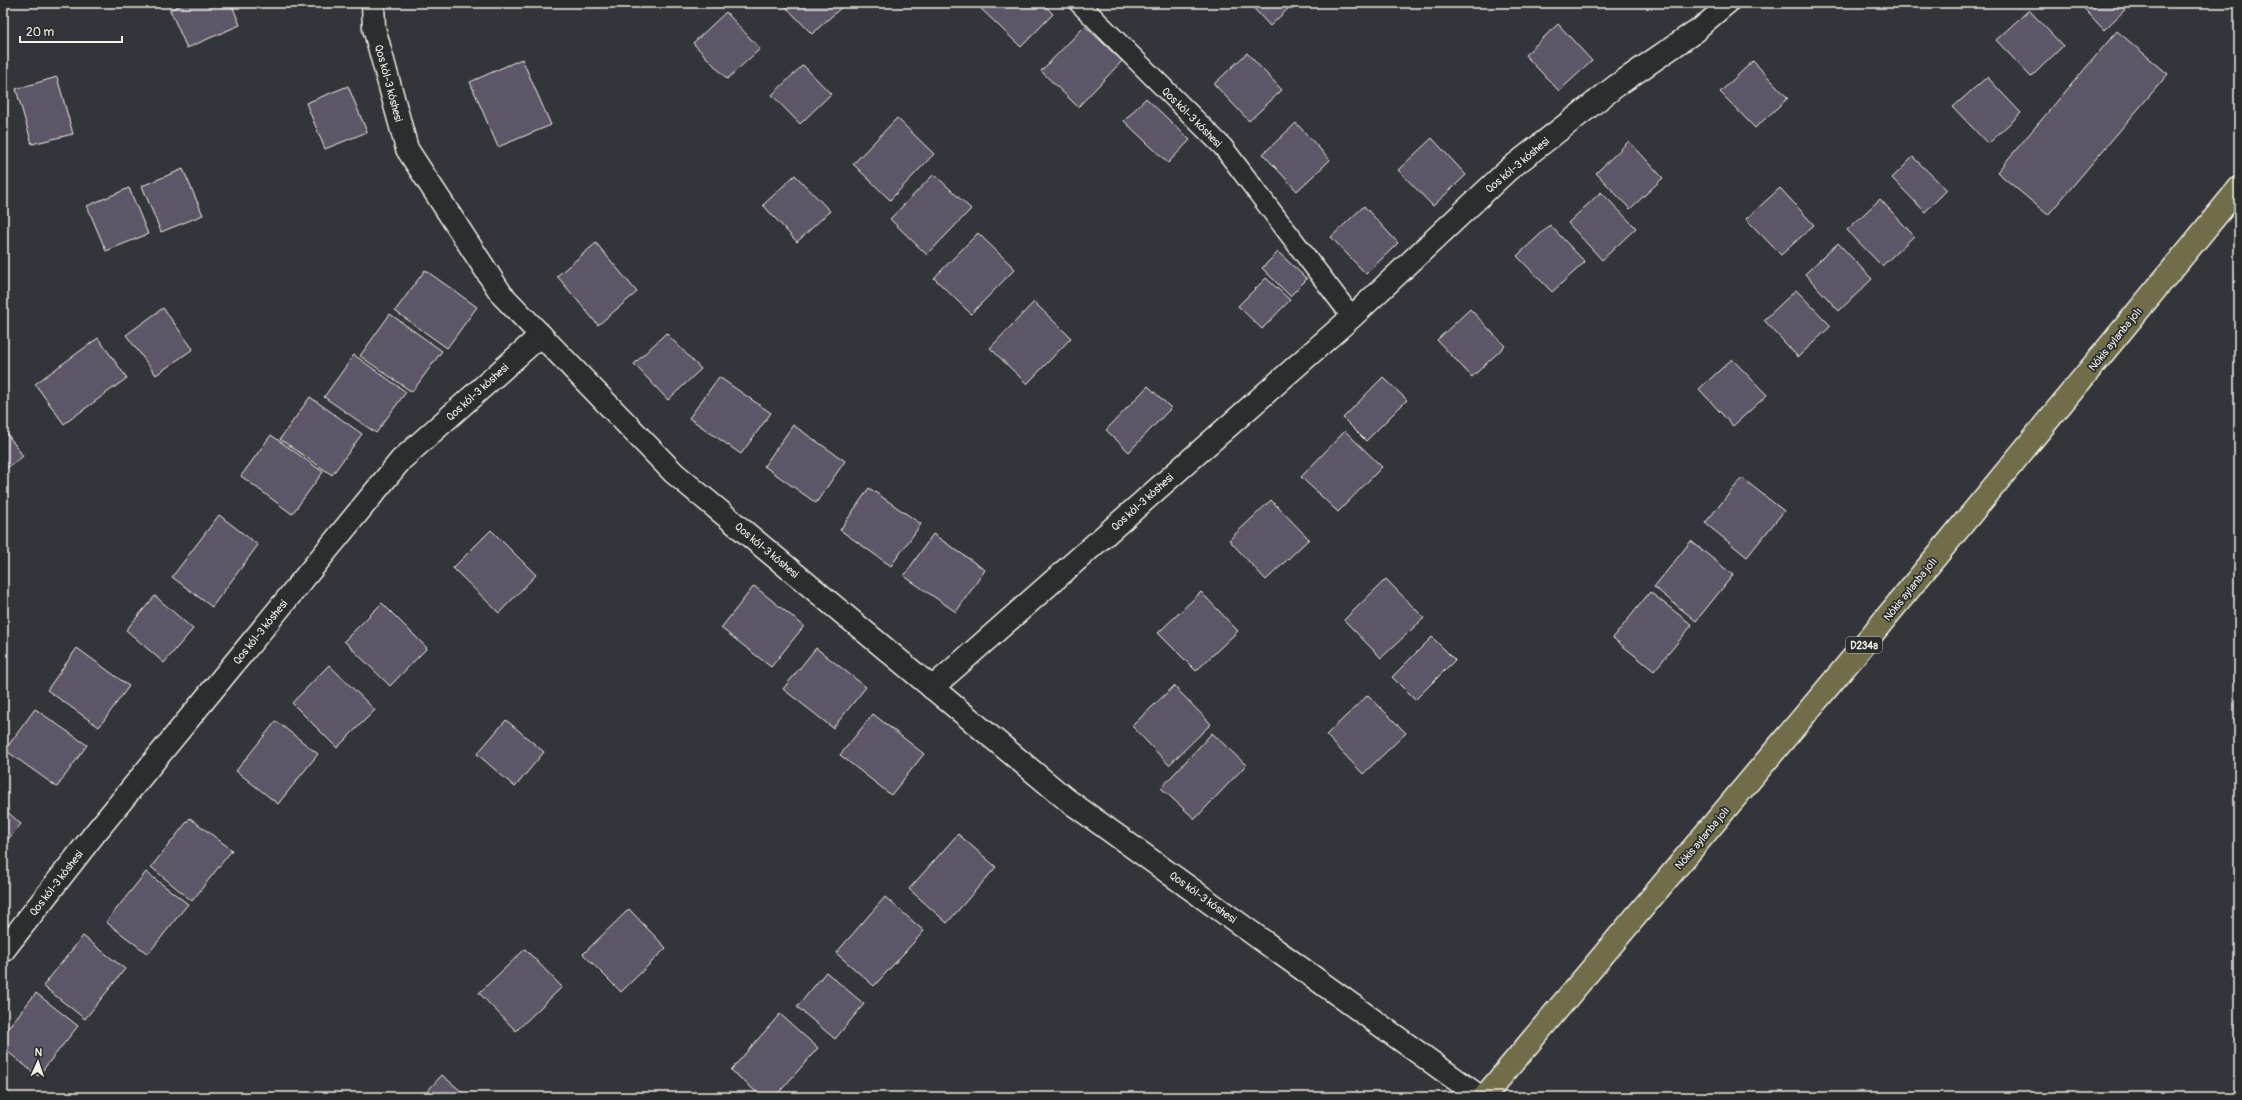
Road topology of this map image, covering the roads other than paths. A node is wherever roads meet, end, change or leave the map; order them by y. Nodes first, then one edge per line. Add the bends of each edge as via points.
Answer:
1 (373, 3) edge
2 (1079, 3) edge
3 (1729, 3) edge
4 (1696, 31) joint
5 (2239, 188) edge
6 (1352, 317) junction
7 (541, 336) junction
8 (932, 688) junction
9 (3, 951) edge
10 (1480, 1097) edge
11 (1484, 1097) edge

1 - 7 street, Qos kól-3 kóshesi via 374,28 407,149 502,296
2 - 6 lane, Qos kól-3 kóshesi via 1223,147
3 - 4 lane
4 - 6 street, Qos kól-3 kóshesi via 1616,86 1508,170
5 - 11 main road, Nókis aylanba jolı / D234a via 1856,654
6 - 8 street, Qos kól-3 kóshesi
7 - 8 street, Qos kól-3 kóshesi via 674,473
7 - 9 street, Qos kól-3 kóshesi via 401,460 96,832
8 - 10 street, Qos kól-3 kóshesi via 1066,799

